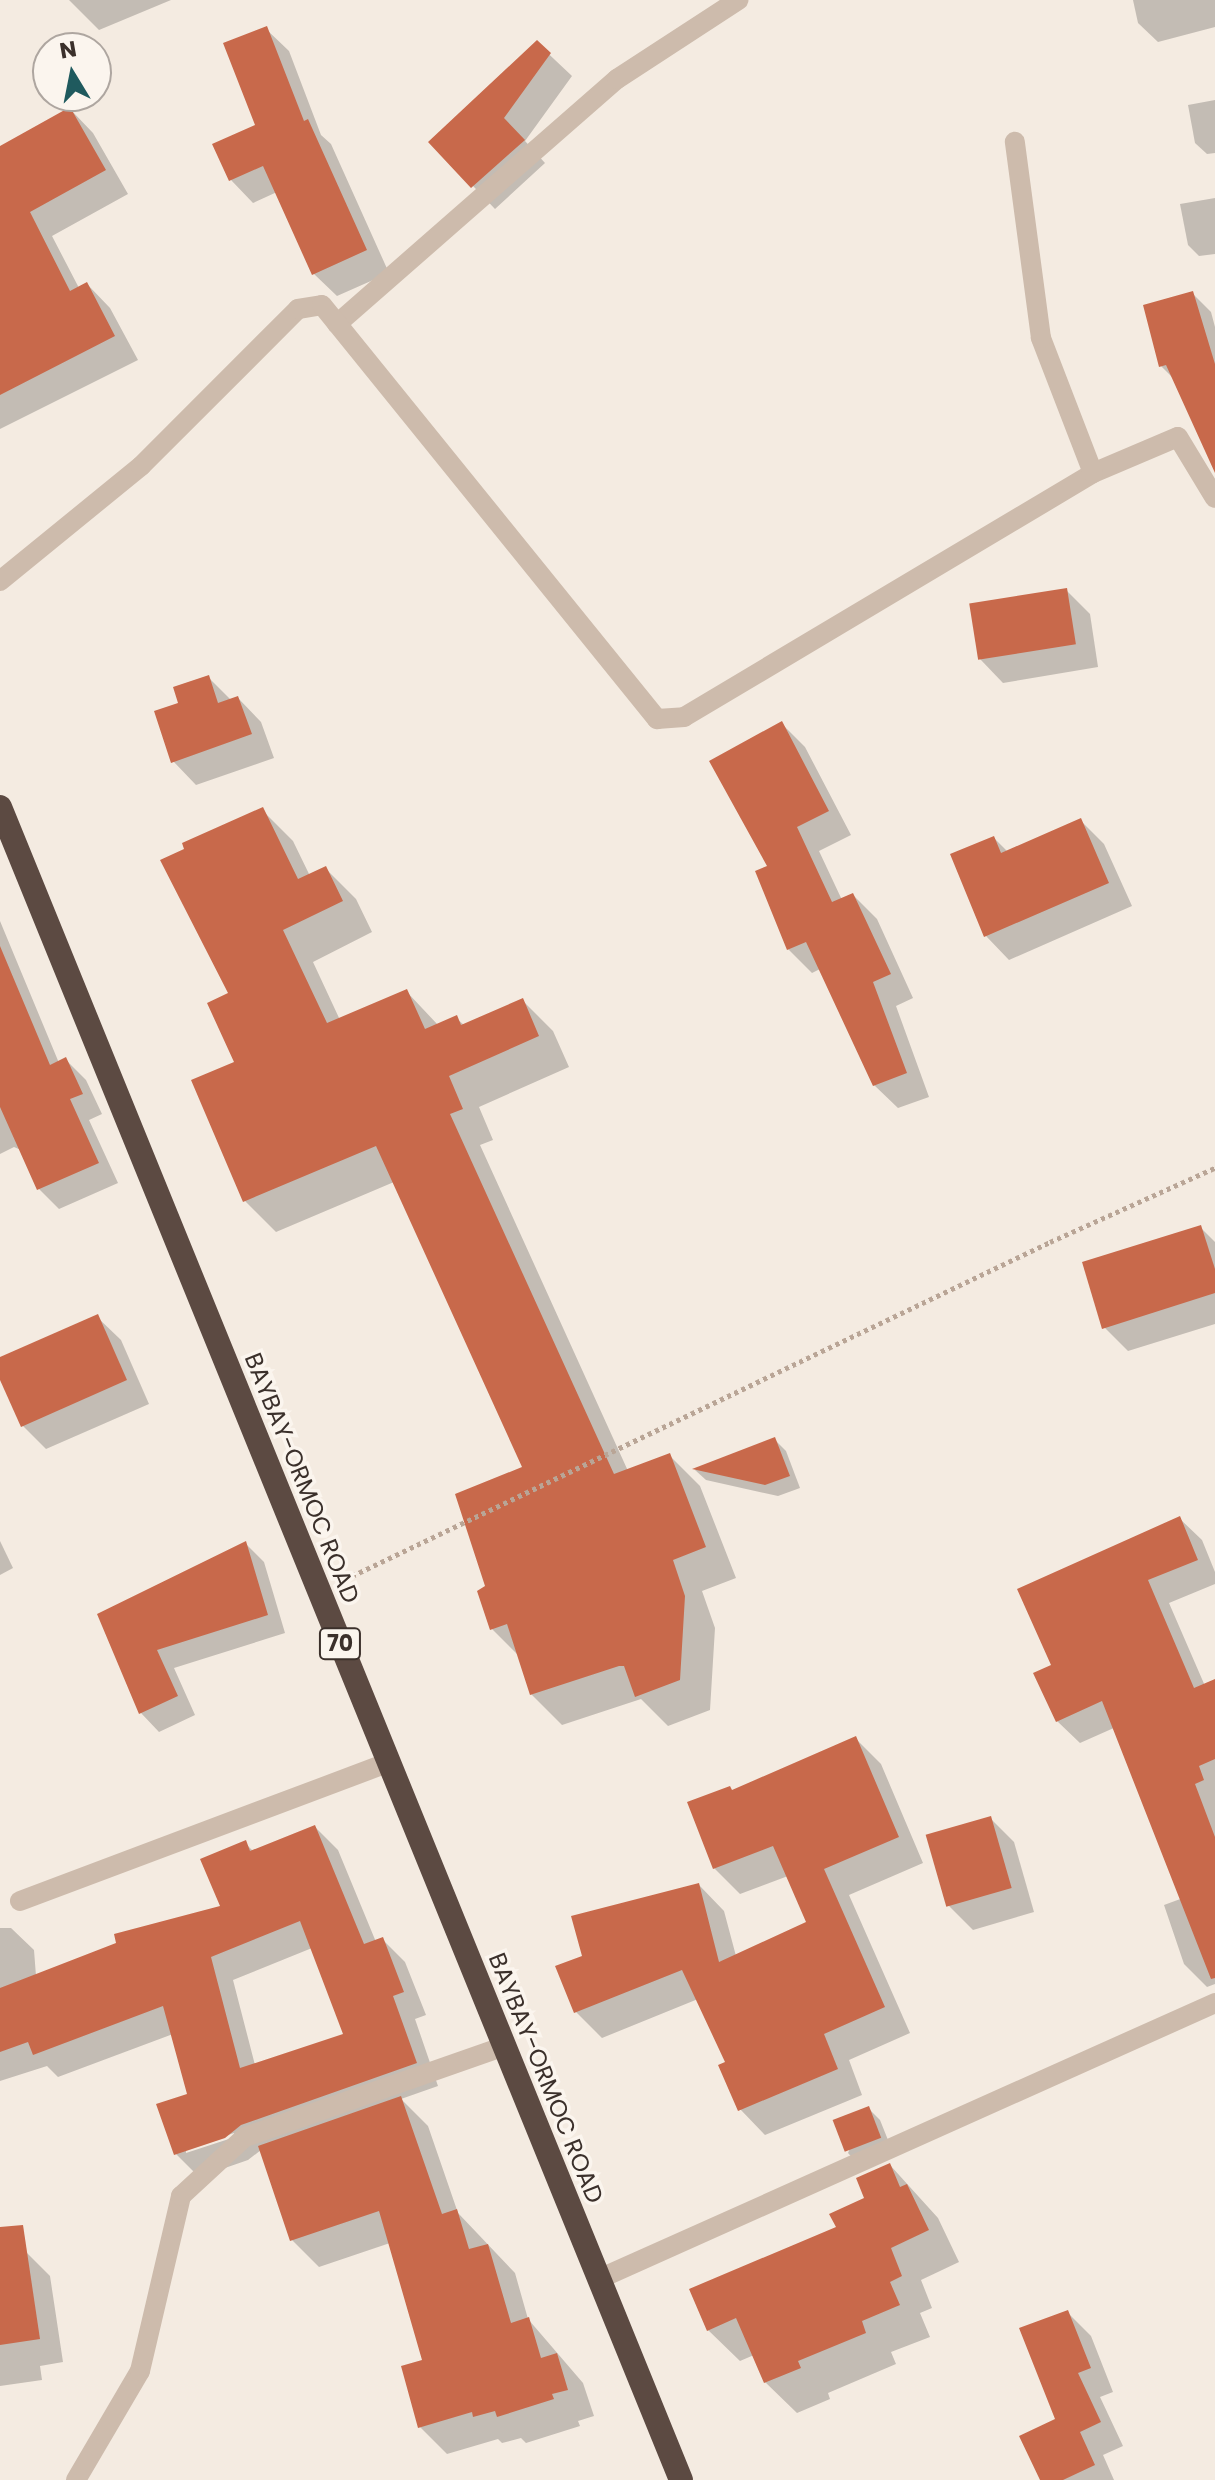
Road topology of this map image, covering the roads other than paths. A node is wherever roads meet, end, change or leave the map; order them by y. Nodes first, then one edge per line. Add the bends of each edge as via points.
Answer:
1 (738, 0) edge
2 (1015, 142) dead end
3 (337, 324) junction
4 (1093, 473) junction
5 (1215, 498) edge
6 (0, 581) edge
7 (0, 807) edge
8 (388, 1763) junction
9 (20, 1901) dead end
10 (1215, 2003) edge
11 (502, 2047) junction
12 (599, 2279) junction
13 (76, 2480) edge
14 (681, 2480) edge

1 - 3 street via 617,79
2 - 4 street via 1041,338
3 - 4 street via 657,719 684,717
3 - 6 street via 322,305 298,309 141,466
4 - 5 street via 1178,437
7 - 8 highway, BAYBAY-ORMOC ROAD / 70
8 - 9 street
8 - 11 highway, BAYBAY-ORMOC ROAD / 70
10 - 12 street
11 - 12 highway, BAYBAY-ORMOC ROAD / 70
11 - 13 street via 245,2137 181,2196 140,2371
12 - 14 highway, BAYBAY-ORMOC ROAD / 70

